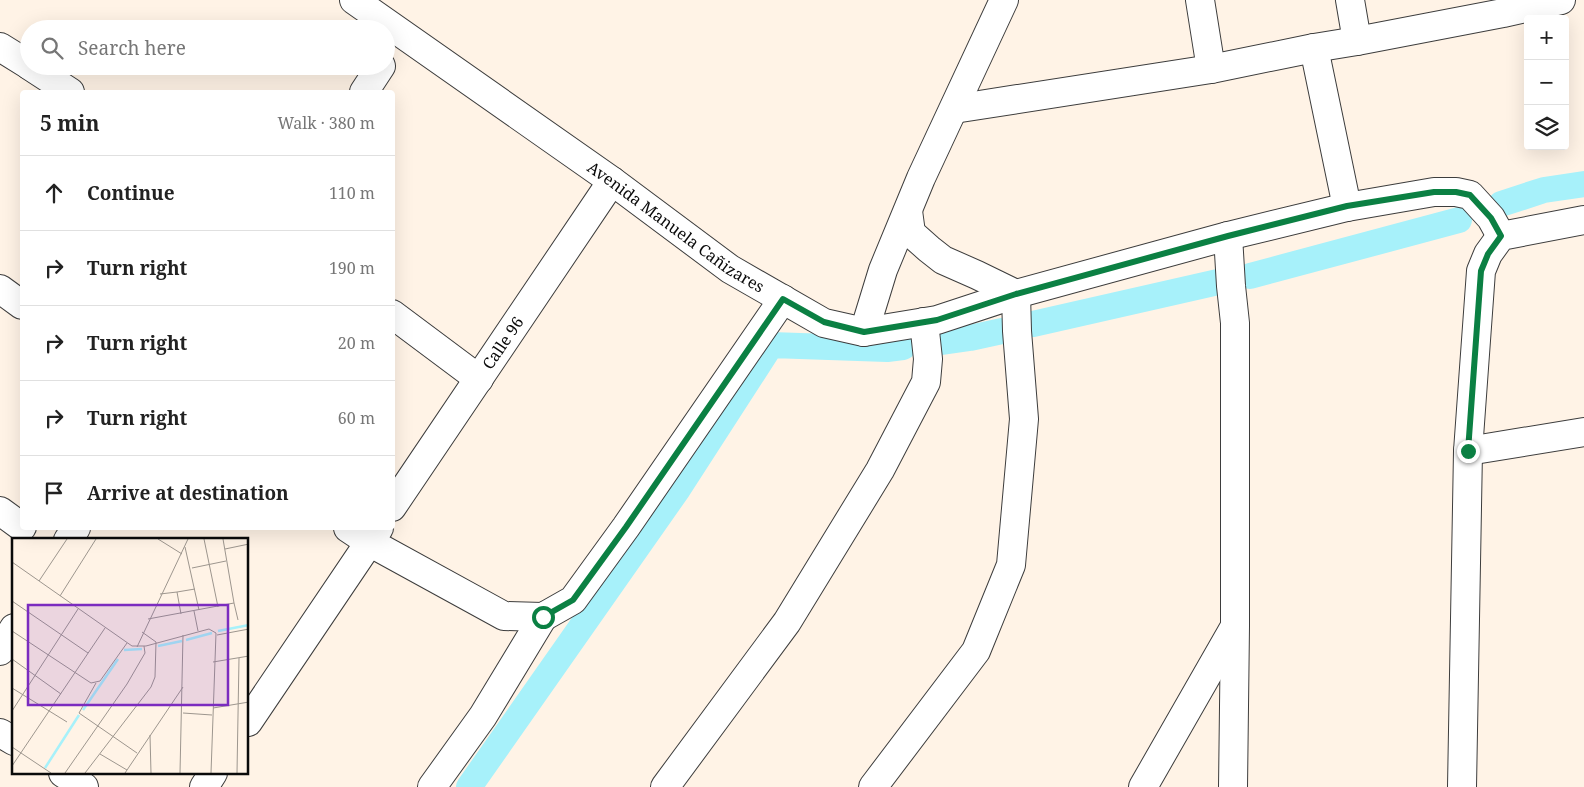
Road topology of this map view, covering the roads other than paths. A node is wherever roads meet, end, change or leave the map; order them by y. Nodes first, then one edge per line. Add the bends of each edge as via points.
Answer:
1 (354, 0) edge
2 (1004, 0) edge
3 (1200, 0) edge
4 (1350, 0) edge
5 (1561, 0) edge
6 (1502, 7) edge
7 (381, 20) edge
8 (395, 30) edge
9 (402, 35) junction
10 (1357, 41) junction
11 (395, 46) edge
12 (0, 47) edge
13 (1314, 48) junction
14 (20, 60) edge
15 (1211, 69) junction
16 (43, 75) edge
17 (375, 75) edge
18 (67, 90) edge
19 (365, 90) edge
20 (954, 109) junction
21 (612, 181) junction
22 (1347, 206) junction
23 (908, 212) junction
24 (1584, 220) edge
25 (1496, 227) junction
26 (1228, 236) junction
27 (0, 289) edge
28 (1016, 294) junction
29 (783, 299) junction
30 (20, 304) edge
31 (395, 316) edge
32 (924, 322) junction
33 (864, 332) junction
34 (479, 379) junction
35 (1584, 432) edge
36 (1468, 451) junction
37 (395, 503) edge
38 (0, 511) edge
39 (20, 525) edge
40 (27, 530) edge
41 (365, 532) edge
42 (37, 538) edge
43 (543, 617) junction
44 (1235, 626) junction
45 (12, 631) edge
46 (0, 651) edge
47 (252, 705) edge
48 (0, 732) edge
49 (12, 740) edge
50 (64, 774) edge
51 (212, 774) edge
52 (84, 787) edge
53 (204, 787) edge
54 (432, 787) edge
55 (665, 787) edge
56 (873, 787) edge
57 (1143, 787) edge
58 (1233, 787) edge
59 (1462, 787) edge

1 - 7 street, Avenida Manuela Cañizares
2 - 20 street
3 - 15 street
4 - 10 street
5 - 6 street
6 - 10 street
8 - 9 street, Avenida Manuela Cañizares
9 - 11 street
9 - 21 street, Avenida Manuela Cañizares
10 - 13 street
12 - 14 street
13 - 15 street
13 - 22 street
15 - 20 street
16 - 18 street
17 - 19 street
20 - 23 street
21 - 29 street, Avenida Manuela Cañizares via 730,269
21 - 34 street, Calle 96
22 - 25 street, Avenida Manuela Cañizares via 1434,192 1456,192 1470,195
22 - 26 street, Avenida Manuela Cañizares
23 - 28 street via 912,232 929,250 943,260
23 - 33 street via 883,270
24 - 25 street
25 - 36 street via 1481,271
26 - 28 street, Avenida Manuela Cañizares
26 - 44 street via 1235,322
27 - 30 street
28 - 32 street, Avenida Manuela Cañizares
28 - 56 street via 1024,419 1011,565 976,651
29 - 33 street, Avenida Manuela Cañizares via 824,322
29 - 43 street via 573,600
31 - 34 street
32 - 33 street, Avenida Manuela Cañizares
32 - 55 street via 928,359 926,382 880,470 787,622
34 - 37 street, Calle 96
35 - 36 street
36 - 59 street
38 - 39 street
40 - 42 street
41 - 43 street via 504,616
41 - 47 street
43 - 54 street via 483,716
44 - 57 street
44 - 58 street
45 - 46 street
48 - 49 street
50 - 52 street
51 - 53 street

